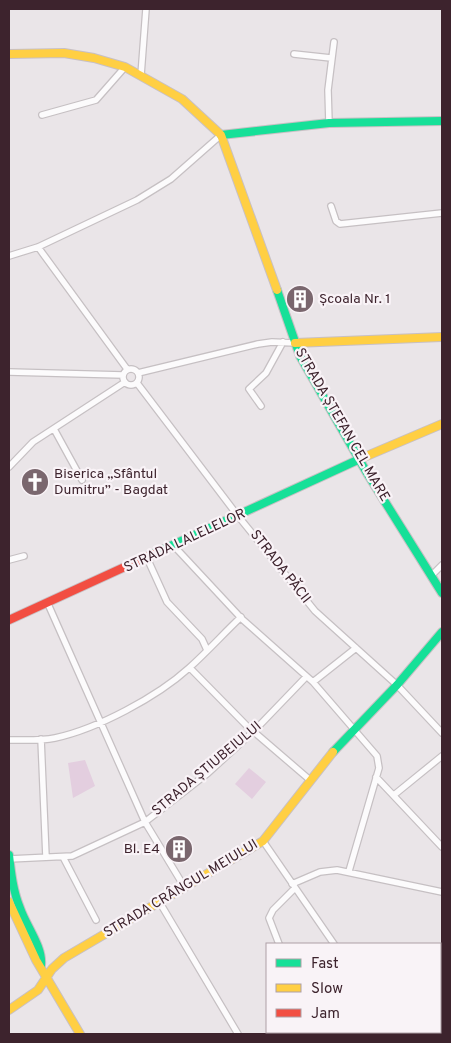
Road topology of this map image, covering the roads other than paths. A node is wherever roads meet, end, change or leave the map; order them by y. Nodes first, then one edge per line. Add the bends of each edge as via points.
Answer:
1 (146, 9) edge
2 (334, 42) dead end
3 (9, 54) edge
4 (294, 54) dead end
5 (331, 58) junction
6 (125, 68) junction
7 (141, 75) junction
8 (42, 115) dead end
9 (442, 121) edge
10 (329, 123) junction
11 (221, 135) junction
12 (331, 206) dead end
13 (442, 213) edge
14 (38, 246) junction
15 (10, 255) edge
16 (442, 337) edge
17 (283, 342) junction
18 (295, 344) junction
19 (127, 369) junction
20 (9, 372) edge
21 (138, 372) junction
22 (123, 375) junction
23 (125, 382) junction
24 (137, 383) junction
25 (261, 406) dead end
26 (442, 424) edge
27 (54, 429) junction
28 (360, 459) junction
29 (9, 467) edge
30 (82, 480) dead end
31 (238, 516) junction
32 (174, 546) junction
33 (24, 556) dead end
34 (148, 558) junction
35 (9, 560) edge
36 (442, 565) edge
37 (432, 575) junction
38 (442, 593) edge
39 (48, 604) junction
40 (240, 617) junction
41 (9, 620) edge
42 (442, 632) edge
43 (356, 648) junction
44 (207, 650) junction
45 (190, 668) junction
46 (306, 677) junction
47 (313, 682) junction
48 (397, 685) junction
49 (99, 722) junction
50 (355, 729) junction
51 (254, 731) junction
52 (442, 734) edge
53 (9, 740) edge
54 (41, 740) junction
55 (442, 756) edge
56 (376, 777) junction
57 (310, 780) junction
58 (394, 795) junction
59 (144, 822) junction
60 (263, 841) junction
61 (442, 847) edge
62 (46, 857) junction
63 (63, 857) junction
64 (9, 858) edge
65 (349, 871) junction
66 (293, 886) junction
67 (184, 888) junction
68 (442, 892) edge
69 (9, 902) edge
70 (160, 903) junction
71 (96, 920) dead end
72 (279, 943) edge
73 (333, 943) edge
74 (42, 966) junction
75 (48, 976) junction
76 (9, 1010) edge
77 (80, 1034) edge
78 (238, 1034) edge

1 - 7 street
2 - 5 street
3 - 6 street via 64,53
4 - 5 street
5 - 10 street
6 - 7 street
6 - 8 street via 96,100
7 - 11 street via 188,103
9 - 10 street
10 - 11 street
11 - 14 street via 162,186
11 - 18 street, STRADA ȘTEFAN CEL MARE
12 - 13 street via 340,224
14 - 15 street
14 - 19 street
16 - 18 street
17 - 18 street
17 - 21 street via 258,344
17 - 25 street via 266,373 249,389
18 - 28 street, STRADA ȘTEFAN CEL MARE
19 - 21 street
19 - 22 street
20 - 22 street
21 - 24 street
22 - 23 street
23 - 24 street
23 - 27 street
24 - 31 street, STRADA PĂCII
26 - 28 street, STRADA LALELELOR
27 - 29 street via 30,445
27 - 30 street
28 - 31 street, STRADA LALELELOR
28 - 37 street, STRADA ȘTEFAN CEL MARE
31 - 32 street, STRADA LALELELOR
31 - 43 street, STRADA PĂCII via 315,611
32 - 34 street, STRADA LALELELOR
32 - 40 street
33 - 35 street
34 - 39 street, STRADA LALELELOR
34 - 44 street via 167,602 202,639
36 - 37 street
37 - 38 street, STRADA ȘTEFAN CEL MARE
39 - 41 street, STRADA LALELELOR
39 - 49 street
40 - 44 street
40 - 46 street
42 - 48 street, STRADA CRÂNGUL MEIULUI
43 - 47 street
43 - 48 street, STRADA PĂCII
44 - 45 street
45 - 49 street via 150,698
45 - 51 street
46 - 47 street
46 - 51 street, STRADA ȘTIUBEIULUI
47 - 50 street
48 - 50 street, STRADA CRÂNGUL MEIULUI
48 - 52 street, STRADA PĂCII
49 - 54 street
49 - 59 street
50 - 56 street via 377,756 379,768
50 - 57 street, STRADA CRÂNGUL MEIULUI
51 - 57 street
51 - 59 street, STRADA ȘTIUBEIULUI
53 - 54 street
54 - 62 street
55 - 58 street
56 - 58 street
56 - 65 street
57 - 60 street, STRADA CRÂNGUL MEIULUI
58 - 61 street
59 - 63 street, STRADA ȘTIUBEIULUI via 81,853
59 - 67 street
60 - 66 street
60 - 67 street, STRADA CRÂNGUL MEIULUI
62 - 63 street, STRADA ȘTIUBEIULUI
62 - 64 street, STRADA ȘTIUBEIULUI
63 - 71 street
64 - 74 street via 16,904 42,956
65 - 66 street via 320,872
65 - 68 street
66 - 72 street via 269,918
66 - 73 street
67 - 70 street, STRADA CRÂNGUL MEIULUI
69 - 74 street via 36,960
70 - 75 street, STRADA CRÂNGUL MEIULUI via 64,958
70 - 78 street
74 - 75 street
75 - 76 street, STRADA CRÂNGUL MEIULUI via 38,990
75 - 77 street

